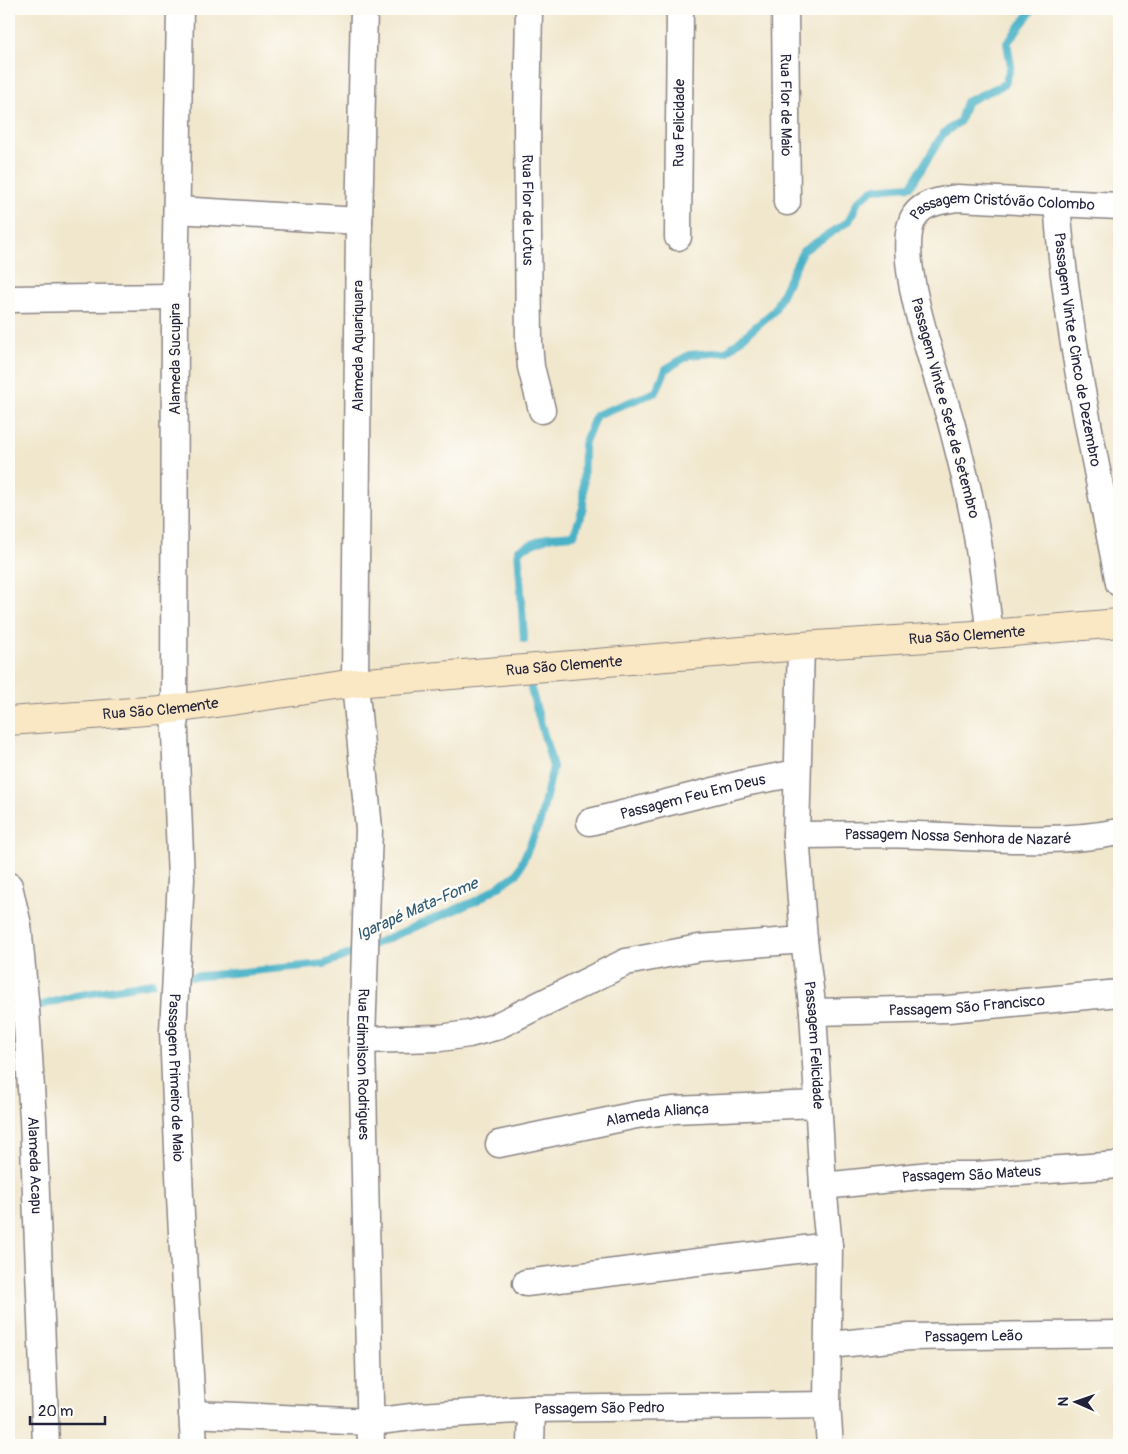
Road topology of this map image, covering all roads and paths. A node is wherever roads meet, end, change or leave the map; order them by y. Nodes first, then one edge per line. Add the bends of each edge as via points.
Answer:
1 (180, 9) edge
2 (364, 9) edge
3 (529, 9) edge
4 (680, 9) edge
5 (785, 9) edge
6 (787, 202) dead end
7 (1057, 203) junction
8 (1119, 206) edge
9 (177, 210) junction
10 (359, 221) junction
11 (678, 237) dead end
12 (908, 241) joint
13 (175, 297) junction
14 (9, 300) edge
15 (542, 410) dead end
16 (1119, 583) edge
17 (1119, 623) edge
18 (990, 634) junction
19 (801, 646) junction
20 (355, 683) junction
21 (174, 709) junction
22 (9, 721) edge
23 (797, 773) junction
24 (590, 822) dead end
25 (1119, 832) edge
26 (796, 835) junction
27 (9, 886) edge
28 (804, 940) junction
29 (1119, 993) edge
30 (813, 1012) junction
31 (362, 1040) junction
32 (818, 1104) junction
33 (499, 1144) dead end
34 (1119, 1165) edge
35 (823, 1186) junction
36 (829, 1246) junction
37 (526, 1283) dead end
38 (1119, 1334) edge
39 (829, 1345) junction
40 (827, 1405) junction
41 (532, 1409) junction
42 (192, 1414) junction
43 (371, 1433) edge
44 (46, 1445) edge
45 (194, 1445) edge
46 (530, 1445) edge
47 (830, 1445) edge

1 - 9 street, Alameda Sucupira
2 - 10 street, Alameda Aquariquara
3 - 15 street, Rua Flor de Lotus via 529,344
4 - 11 street, Rua Felicidade
5 - 6 street, Rua Flor de Maio
7 - 8 street, Passagem Cristóvão Colombo
7 - 12 street, Passagem Cristóvão Colombo via 957,198 937,201 915,214
7 - 16 street, Passagem Vinte e Cinco de Dezembro via 1068,311
9 - 10 street
9 - 13 street, Alameda Sucupira
10 - 20 street, Alameda Aquariquara
12 - 18 street, Passagem Vinte e Sete de Setembro via 910,275 976,526
13 - 14 street
13 - 21 street, Alameda Sucupira
17 - 18 main road, Rua São Clemente
18 - 19 main road, Rua São Clemente
19 - 20 main road, Rua São Clemente
19 - 23 street, Passagem Felicidade
20 - 21 main road, Rua São Clemente
20 - 31 street, Rua Edimilson Rodrigues via 369,829
21 - 22 main road, Rua São Clemente
21 - 42 street, Passagem Primeiro de Maio via 181,879 173,1031
23 - 24 street, Passagem Feu Em Deus
23 - 26 street, Passagem Felicidade
25 - 26 street, Passagem Nossa Senhora de Nazaré via 1043,840
26 - 28 street, Passagem Felicidade
27 - 44 street, Alameda Acapu via 18,925 26,1010
28 - 30 street, Passagem Felicidade
28 - 31 street via 699,948 626,962 496,1027 470,1034
29 - 30 street, Passagem São Francisco via 948,1009
30 - 32 street, Passagem Felicidade
31 - 43 street, Rua Edimilson Rodrigues
32 - 33 street, Alameda Aliança via 674,1110
32 - 35 street, Passagem Felicidade
34 - 35 street, Passagem São Mateus
35 - 36 street, Passagem Felicidade
36 - 37 street
36 - 39 street, Passagem Felicidade
38 - 39 street, Passagem Leão via 910,1338
39 - 40 street, Passagem Felicidade
40 - 41 street, Passagem São Pedro
40 - 47 street, Passagem Felicidade
41 - 43 street, Passagem São Pedro via 420,1416
41 - 46 street
42 - 43 street, Passagem São Pedro
42 - 45 street, Passagem Primeiro de Maio

